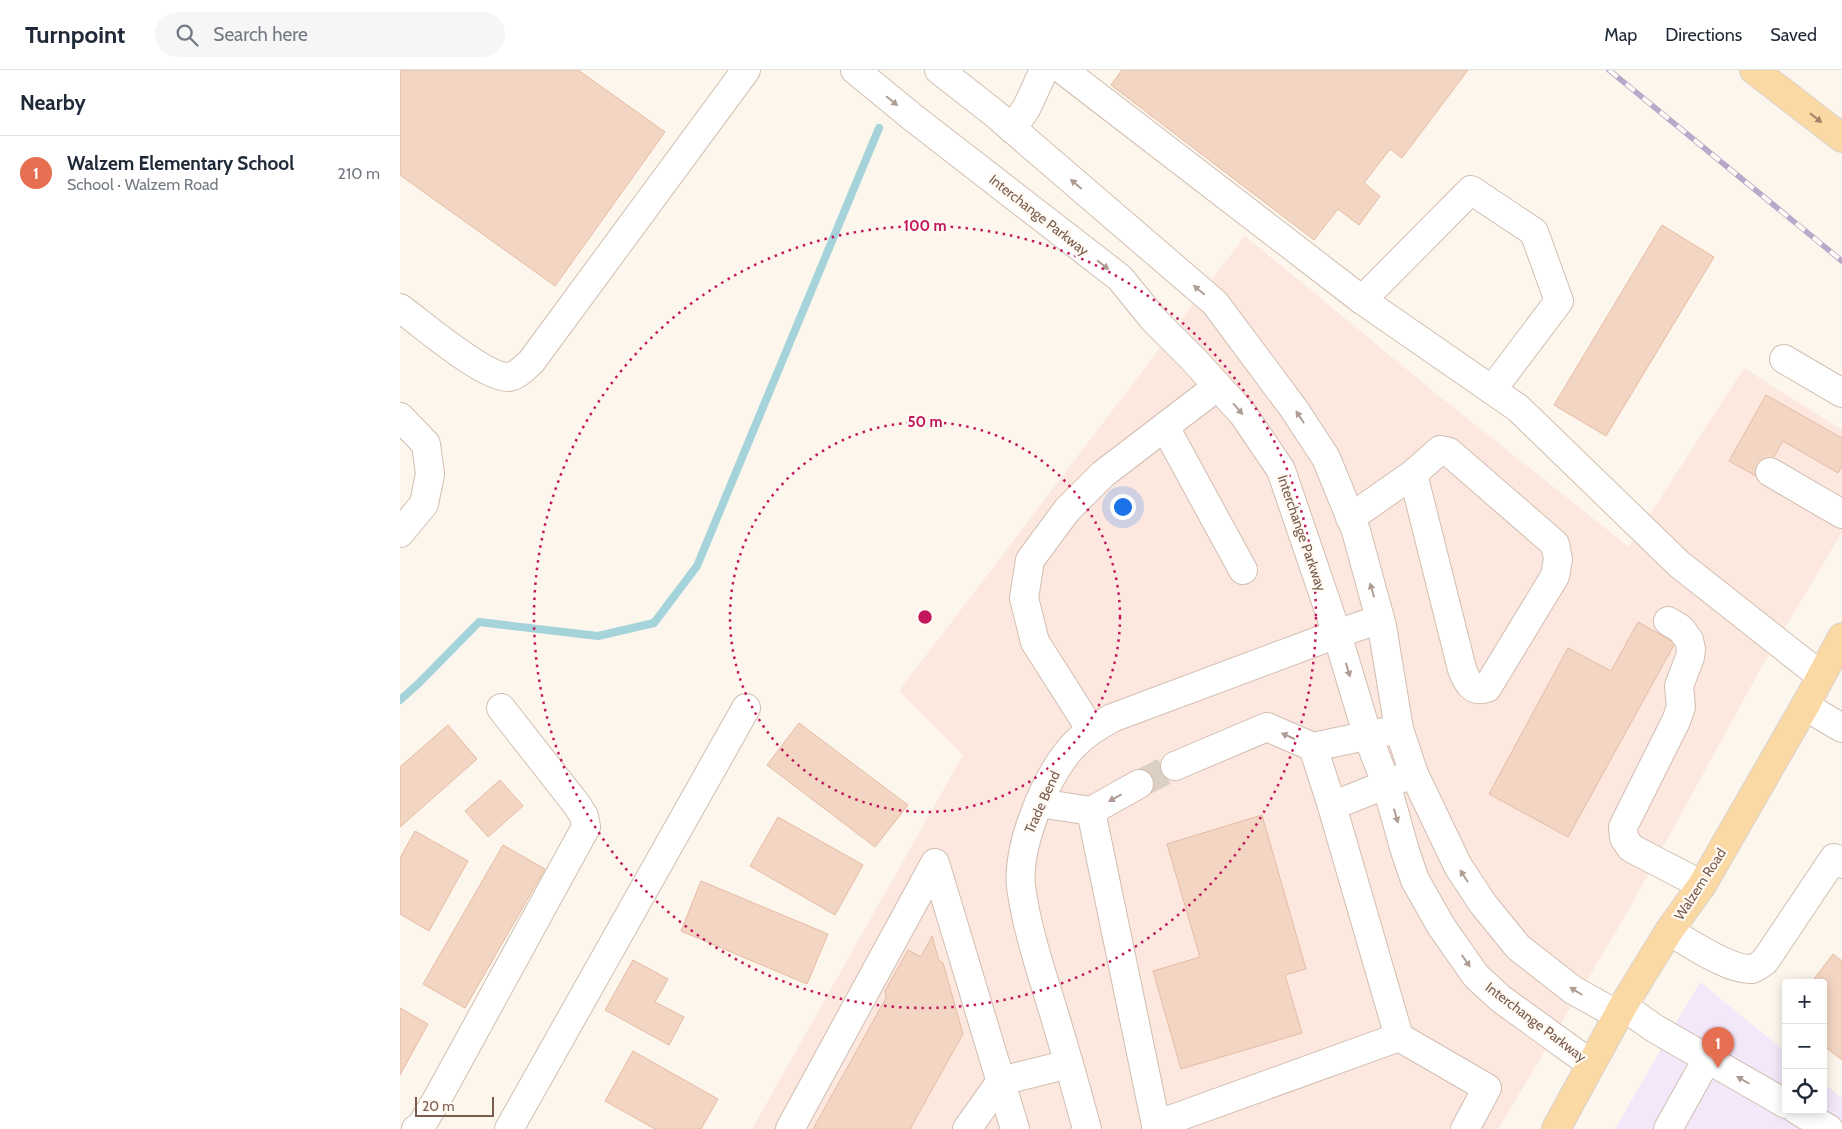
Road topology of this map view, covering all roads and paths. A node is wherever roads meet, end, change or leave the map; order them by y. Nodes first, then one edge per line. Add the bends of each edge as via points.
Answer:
1 (746, 70) edge
2 (854, 70) edge
3 (939, 70) edge
4 (1044, 70) edge
5 (1063, 70) edge
6 (1754, 70) edge
7 (1012, 129) junction
8 (1842, 138) edge
9 (1362, 300) junction
10 (400, 308) edge
11 (1784, 359) dead end
12 (1218, 386) junction
13 (1492, 390) junction
14 (1842, 393) edge
15 (400, 417) edge
16 (1166, 426) junction
17 (1770, 472) dead end
18 (1414, 474) junction
19 (1842, 514) edge
20 (1350, 518) junction
21 (400, 534) edge
22 (1243, 570) dead end
23 (1380, 619) junction
24 (1668, 621) dead end
25 (1336, 634) junction
26 (1842, 637) edge
27 (1821, 676) junction
28 (1804, 706) junction
29 (502, 708) dead end
30 (746, 708) dead end
31 (1842, 728) edge
32 (1399, 729) junction
33 (1091, 730) junction
34 (1368, 737) junction
35 (1313, 747) junction
36 (1175, 766) tunnel mouth
37 (1414, 774) junction
38 (1386, 783) junction
39 (1139, 784) tunnel mouth
40 (1039, 803) junction
41 (1332, 806) junction
42 (1091, 811) junction
43 (1839, 856) edge
44 (1702, 885) junction
45 (1669, 931) junction
46 (1621, 1010) junction
47 (1399, 1036) junction
48 (1707, 1059) junction
49 (1069, 1064) junction
50 (1591, 1064) junction
51 (1001, 1081) junction
52 (1782, 1102) edge
53 (1804, 1114) edge
54 (1157, 1127) edge
55 (416, 1129) edge
56 (509, 1129) edge
57 (790, 1129) edge
58 (967, 1129) edge
59 (1015, 1129) edge
60 (1087, 1129) edge
61 (1465, 1129) edge
62 (1556, 1129) edge
63 (1668, 1129) edge
64 (1829, 1129) edge

1 - 10 street via 531,362 520,372 510,377 495,375 479,367
2 -> 12 street, Interchange Parkway via 1120,278 1154,320
3 - 7 street
4 - 7 street via 1027,107
5 - 9 street
6 -> 8 main road
20 -> 7 street via 1326,458 1294,409 1215,303
9 - 13 street
9 - 13 street via 1471,190 1534,232 1559,301
11 - 14 street
12 - 16 street
12 -> 25 street, Interchange Parkway via 1243,414 1281,470
13 - 27 street via 1518,408 1679,564
15 - 21 street via 426,444 430,474 424,504
16 - 22 street
16 - 33 street via 1103,474 1066,510 1030,560 1024,598 1035,642
17 - 19 street
18 - 18 street via 1440,450 1450,452 1555,544 1558,559 1556,576 1487,688 1473,688 1462,670
18 - 20 street
23 -> 20 street
23 - 25 street, Trade Bend
23 - 32 street
24 - 44 street via 1681,629 1692,649 1679,686 1681,707 1623,827 1624,838 1631,848
25 - 33 street, Trade Bend via 1112,718
25 -> 34 street, Interchange Parkway
26 - 27 main road, Walzem Road
27 - 28 main road, Walzem Road
28 - 31 street
28 - 44 main road, Walzem Road
29 - 55 street via 577,805 586,826 436,1101
30 - 56 street
32 - 34 street
32 - 37 street
33 - 40 street, Trade Bend via 1060,763
34 - 35 street
34 - 38 street, Interchange Parkway
35 -> 36 street via 1267,727
35 - 41 street
37 - 38 street
46 -> 37 street via 1573,990 1518,948 1458,866
38 - 41 street
38 -> 50 street, Interchange Parkway via 1415,880 1441,926 1476,976 1501,999
39 -> 42 street
40 - 42 street
40 - 49 street, Trade Bend via 1026,838 1021,886 1033,943
41 - 47 street
42 - 54 street
43 - 45 street via 1765,961 1754,969 1722,962
44 - 45 main road, Walzem Road
45 - 46 main road, Walzem Road
46 - 48 street
46 - 50 main road, Walzem Road
47 - 54 street
47 - 61 street via 1487,1088
52 -> 48 street
48 - 63 street
49 - 51 street
49 - 60 street, Trade Bend
50 - 62 main road, Walzem Road
51 - 57 street via 935,863
51 - 58 street
51 - 59 street
53 - 64 street

